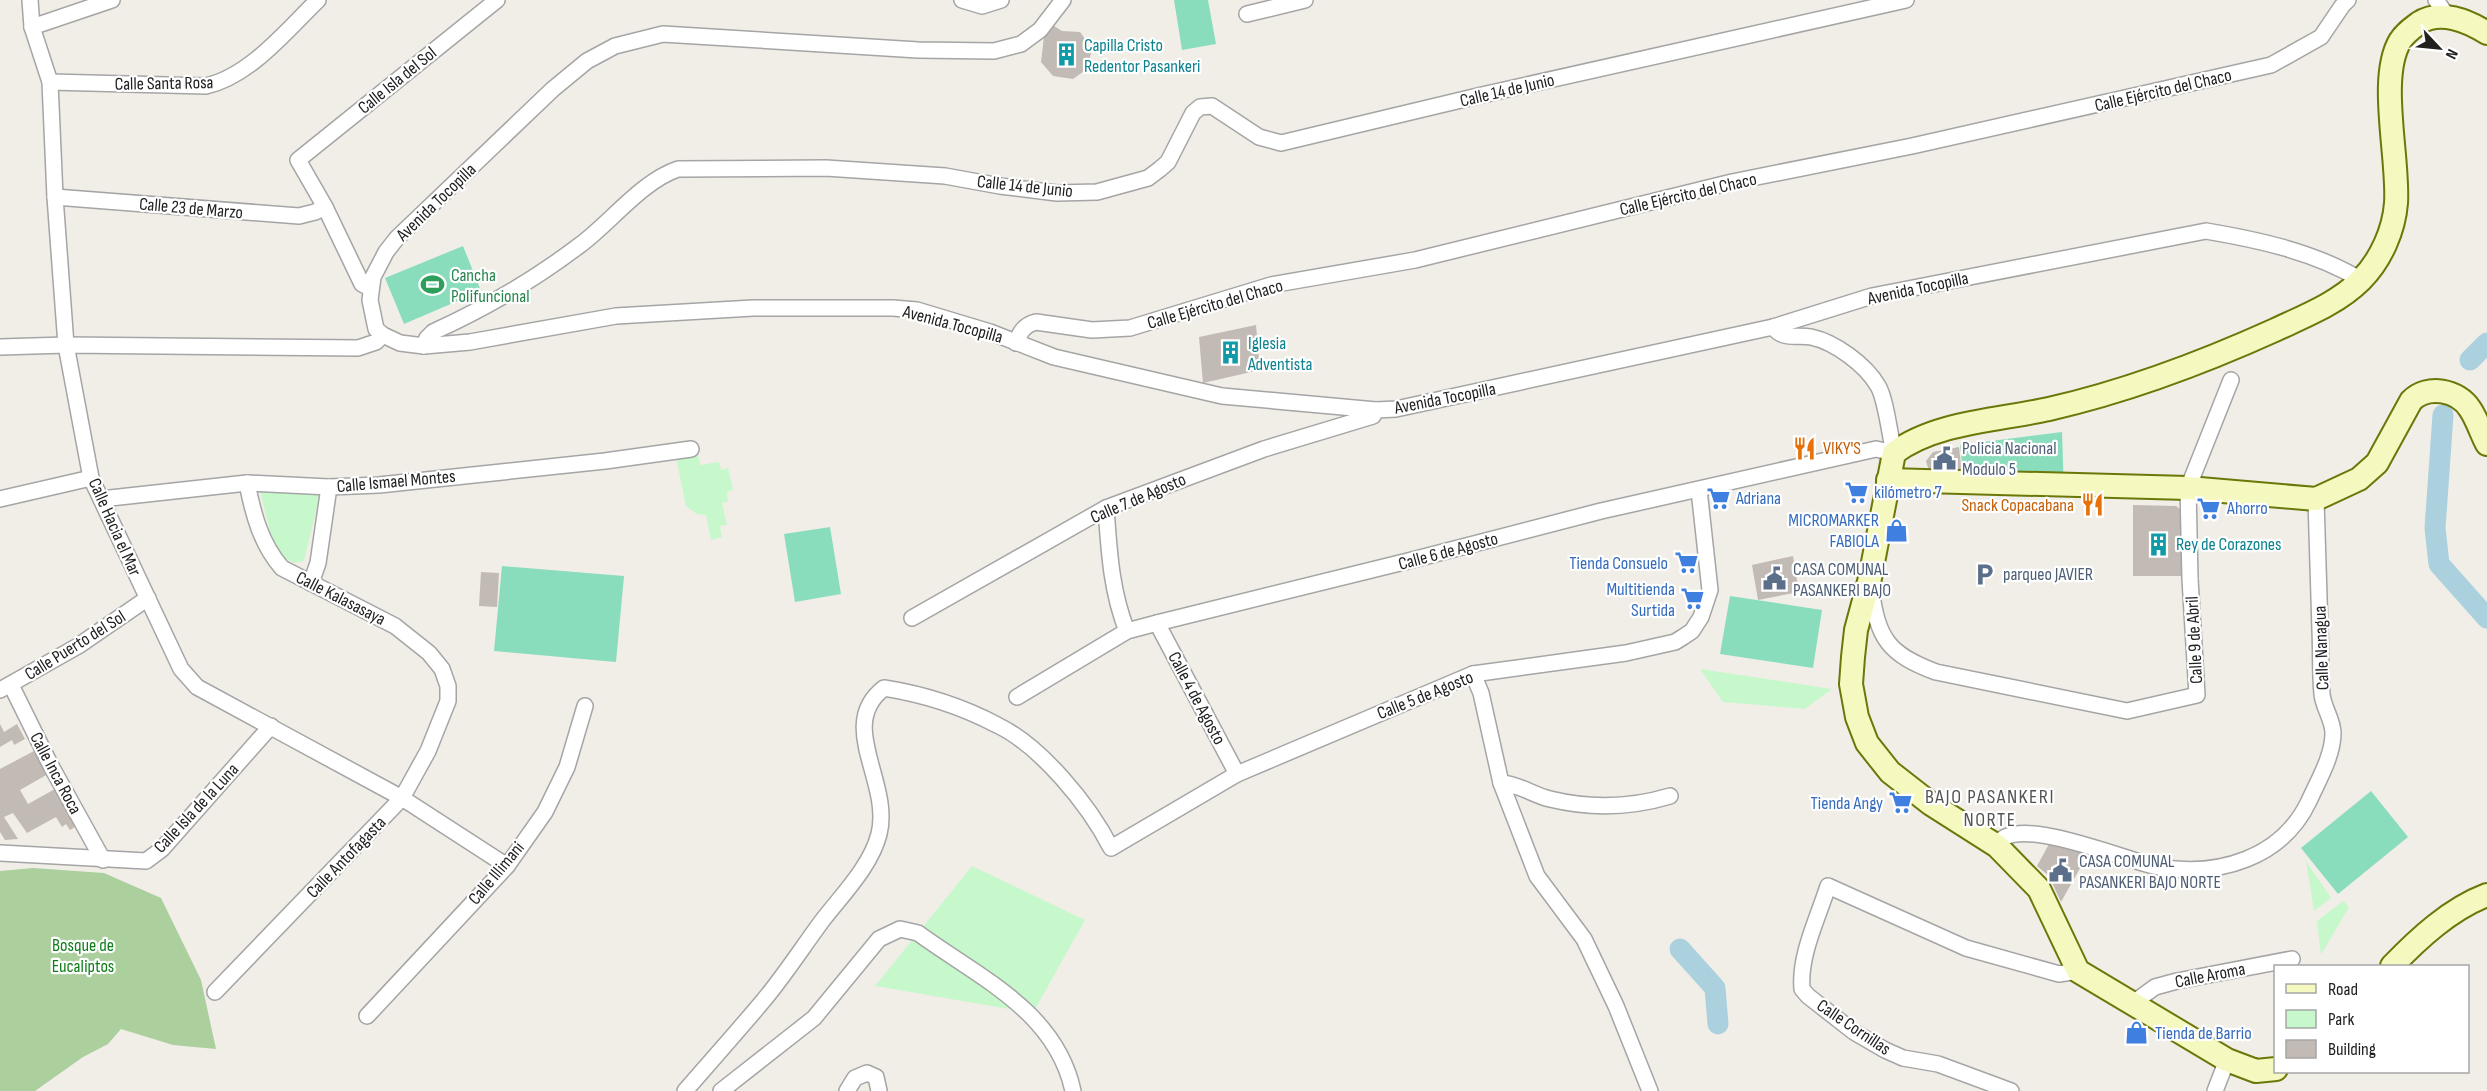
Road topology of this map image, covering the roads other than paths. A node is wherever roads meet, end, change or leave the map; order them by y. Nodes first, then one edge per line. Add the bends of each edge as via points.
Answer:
1 (30, 0) edge
2 (112, 0) edge
3 (318, 0) edge
4 (497, 0) edge
5 (962, 0) edge
6 (1001, 0) edge
7 (1063, 0) edge
8 (1305, 0) edge
9 (1906, 0) edge
10 (2348, 0) edge
11 (2442, 8) edge
12 (1247, 14) dead end
13 (32, 27) junction
14 (2487, 33) edge
15 (50, 82) junction
16 (55, 197) junction
17 (325, 207) junction
18 (2361, 280) junction
19 (370, 288) junction
20 (1773, 327) junction
21 (383, 335) junction
22 (1016, 343) junction
23 (66, 345) junction
24 (424, 346) junction
25 (0, 347) edge
26 (2231, 380) dead end
27 (1376, 410) junction
28 (2487, 444) edge
29 (692, 449) dead end
30 (1894, 453) junction
31 (91, 478) junction
32 (1888, 480) junction
33 (248, 483) junction
34 (329, 487) junction
35 (2188, 488) junction
36 (1699, 490) junction
37 (0, 499) edge
38 (101, 499) junction
39 (2316, 499) junction
40 (1106, 508) junction
41 (1870, 578) junction
42 (311, 583) junction
43 (148, 598) junction
44 (912, 618) dead end
45 (1157, 623) junction
46 (1127, 631) junction
47 (1473, 674) junction
48 (6, 687) edge
49 (1017, 697) dead end
50 (448, 701) joint
51 (585, 706) dead end
52 (271, 726) junction
53 (1237, 774) junction
54 (1501, 783) junction
55 (1670, 796) dead end
56 (402, 798) junction
57 (1997, 846) junction
58 (0, 853) edge
59 (103, 860) junction
60 (507, 866) junction
61 (2487, 895) edge
62 (2292, 959) dead end
63 (2393, 965) edge
64 (2078, 970) junction
65 (215, 992) dead end
66 (2133, 1003) junction
67 (367, 1016) dead end
68 (2227, 1060) junction
69 (2274, 1068) edge
70 (685, 1091) edge
71 (721, 1091) edge
72 (846, 1091) edge
73 (879, 1091) edge
74 (1072, 1091) edge
75 (1650, 1091) edge
76 (2011, 1091) edge
77 (2215, 1091) edge

1 - 13 street, Calle Hacia el Mar
2 - 13 street
3 - 15 street, Calle Santa Rosa via 246,68 221,83 206,87
4 - 17 street, Calle Isla del Sol via 298,160
5 - 6 street via 982,6
7 - 19 street, Avenida Tocopilla via 1040,30 1021,44 994,51 663,34 615,46 587,61 553,89 397,238 377,267
8 - 12 street
9 - 24 street, Calle 14 de Junio via 1281,143 1259,137 1212,106 1200,106 1168,162 1160,169 1148,178 1098,192 1057,193 945,176 826,168 678,169 658,178 580,245 493,304 433,332
10 - 22 street, Calle Ejército del Chaco via 2321,37 2271,65 1912,146 1732,182 1415,260 1271,285 1130,328 1092,330 1036,322 1019,333
11 - 14 main road
11 - 18 main road via 2407,32 2392,61 2396,204 2383,248
13 - 15 street, Calle Hacia el Mar
15 - 16 street, Calle Hacia el Mar
16 - 17 street, Calle 23 de Marzo via 299,216
16 - 23 street, Calle Hacia el Mar
17 - 19 street via 362,284
18 - 20 street, Avenida Tocopilla via 2339,267 2288,249 2206,231 1872,296
18 - 30 main road via 2320,309 2222,354 2123,390 1930,433
19 - 21 street, Avenida Tocopilla via 373,321
20 - 27 street, Avenida Tocopilla via 1396,409
20 - 30 street via 1785,337 1811,337 1832,345 1864,369 1879,387
21 - 23 street via 358,348
21 - 24 street, Avenida Tocopilla via 400,343
22 - 24 street, Avenida Tocopilla via 917,310 753,308 616,316 470,342
22 - 27 street, Avenida Tocopilla via 1054,357 1222,396
23 - 25 street
23 - 31 street, Calle Hacia el Mar
26 - 35 street, Calle 9 de Abril
27 - 40 street, Calle 7 de Agosto via 1373,416 1264,449
28 - 39 main road via 2470,408 2459,398 2430,390 2411,401 2377,463 2360,479
29 - 34 street, Calle Ismael Montes via 379,485
30 - 32 main road
30 - 36 street, Calle 6 de Agosto via 1876,449
31 - 37 street
31 - 38 street, Calle Hacia el Mar
32 - 35 main road
32 - 41 main road
33 - 34 street, Calle Ismael Montes
33 - 38 street, Calle Ismael Montes
33 - 42 street, Calle Kalasasaya via 253,510 273,558 282,568
34 - 42 street via 318,563
35 - 39 main road
35 - 41 street, Calle 9 de Abril via 2197,695 2127,711 1936,672 1910,662 1887,643 1879,628
36 - 45 street, Calle 6 de Agosto
36 - 47 street, Calle 5 de Agosto via 1710,590 1692,631 1675,642 1626,653
38 - 43 street, Calle Hacia el Mar
39 - 57 street, Calle Nanagua via 2322,696 2333,732 2318,782 2288,834 2254,856 2220,867 2187,870 2136,863 2036,833 2006,836
40 - 44 street, Calle 7 de Agosto
40 - 46 street via 1117,607
41 - 57 main road via 1856,630 1851,684 1867,742 1890,772 1930,804
42 - 50 street, Calle Kalasasaya via 395,626 429,653 442,669
43 - 48 street, Calle Puerto del Sol via 78,646
43 - 52 street, Calle Hacia el Mar via 188,680
45 - 46 street, Calle 6 de Agosto
45 - 53 street, Calle 4 de Agosto
46 - 49 street, Calle 6 de Agosto
47 - 53 street, Calle 5 de Agosto
47 - 54 street via 1481,693
48 - 59 street, Calle Inca Roca
50 - 56 street, Calle Antofagasta via 428,751
51 - 60 street, Calle Illimani via 567,767 545,812
52 - 56 street, Calle Hacia el Mar
52 - 59 street, Calle Isla de la Luna via 162,849 146,861
53 - 70 street, Calle 5 de Agosto via 1111,848 1101,828 1062,780 1030,747 999,725 951,706 884,688 875,695 864,717 863,733 882,806 879,836 872,853 764,1000
54 - 55 street via 1512,783 1548,799 1603,808 1645,804
54 - 75 street via 1536,876 1584,939
56 - 60 street, Calle Hacia el Mar
56 - 65 street, Calle Antofagasta
57 - 64 main road via 2039,889
58 - 59 street, Calle Isla de la Luna
60 - 67 street, Calle Illimani
61 - 63 main road via 2440,922
62 - 66 street, Calle Aroma via 2155,987
64 - 66 main road
64 - 76 street, Calle Cornillas via 2059,974 1966,948 1828,886 1802,971 1802,989 1808,996 1854,1032 1885,1050 1903,1058 1946,1066
66 - 68 main road
68 - 69 main road via 2256,1071
68 - 77 street
71 - 74 street via 814,1018 879,939 900,929 918,933 1008,996 1041,1025 1056,1046
72 - 73 street via 855,1078 867,1073 876,1077

